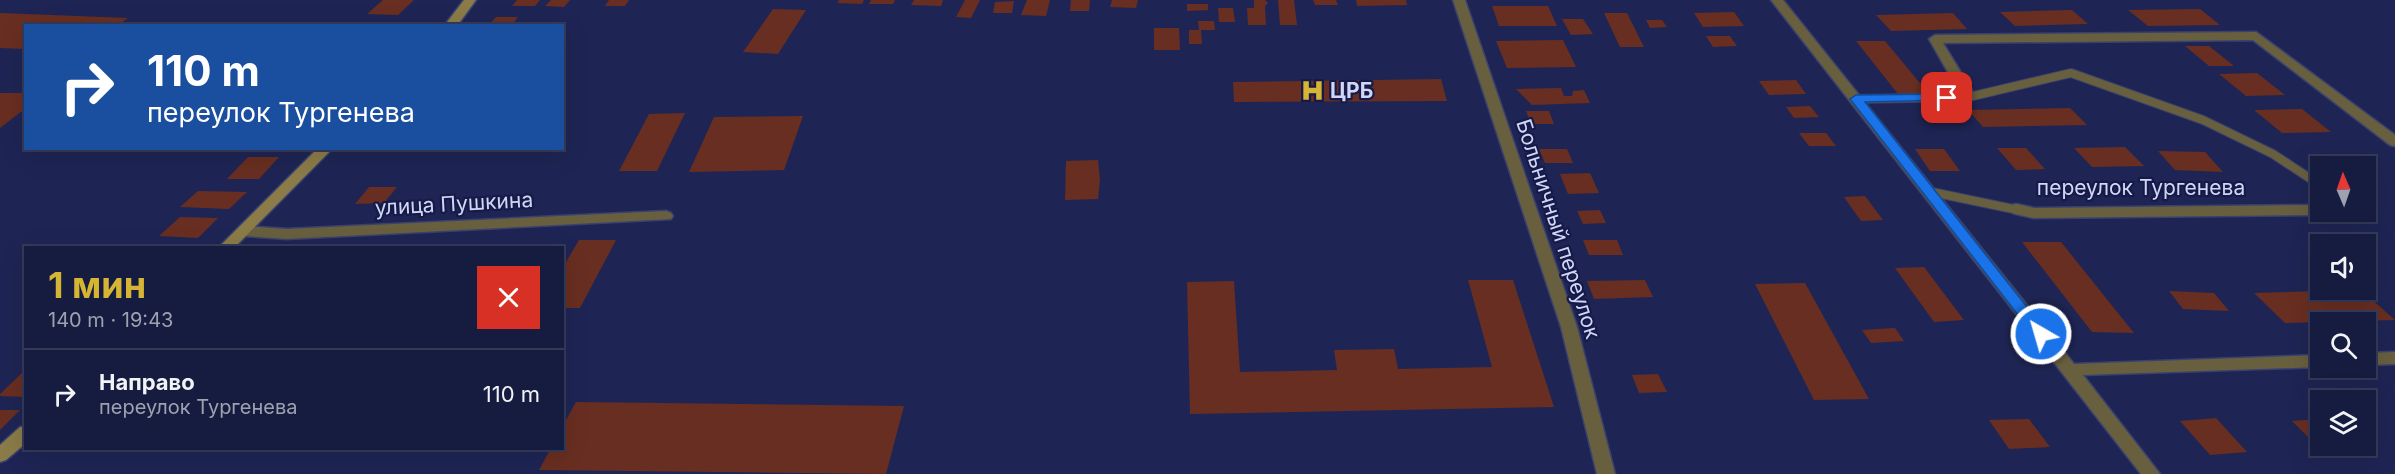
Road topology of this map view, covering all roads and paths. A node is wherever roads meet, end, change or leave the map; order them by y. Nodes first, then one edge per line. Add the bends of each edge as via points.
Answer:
1 (470, 0) edge
2 (1459, 0) edge
3 (1777, 0) edge
4 (452, 24) edge
5 (1969, 97) junction
6 (1856, 99) junction
7 (2395, 142) edge
8 (324, 150) edge
9 (2310, 178) edge
10 (1927, 191) junction
11 (2310, 210) edge
12 (666, 216) dead end
13 (244, 231) junction
14 (227, 246) edge
15 (2395, 358) edge
16 (2376, 359) edge
17 (2310, 361) edge
18 (2069, 370) junction
19 (24, 434) edge
20 (0, 455) edge
21 (1606, 474) edge
22 (2151, 474) edge

1 - 4 main road
2 - 21 street, Больничный переулок via 1569,327
3 - 6 street
5 - 6 lane, переулок Тургенева
5 - 7 street via 1935,39 2256,36
5 - 9 lane, переулок Тургенева via 2071,73 2203,120 2273,154
6 - 10 street
8 - 13 main road
10 - 11 lane, переулок Тургенева via 2034,213
10 - 18 street
12 - 13 street, улица Пушкина via 287,234
13 - 14 main road
15 - 16 street
17 - 18 street
18 - 22 street
19 - 20 main road

